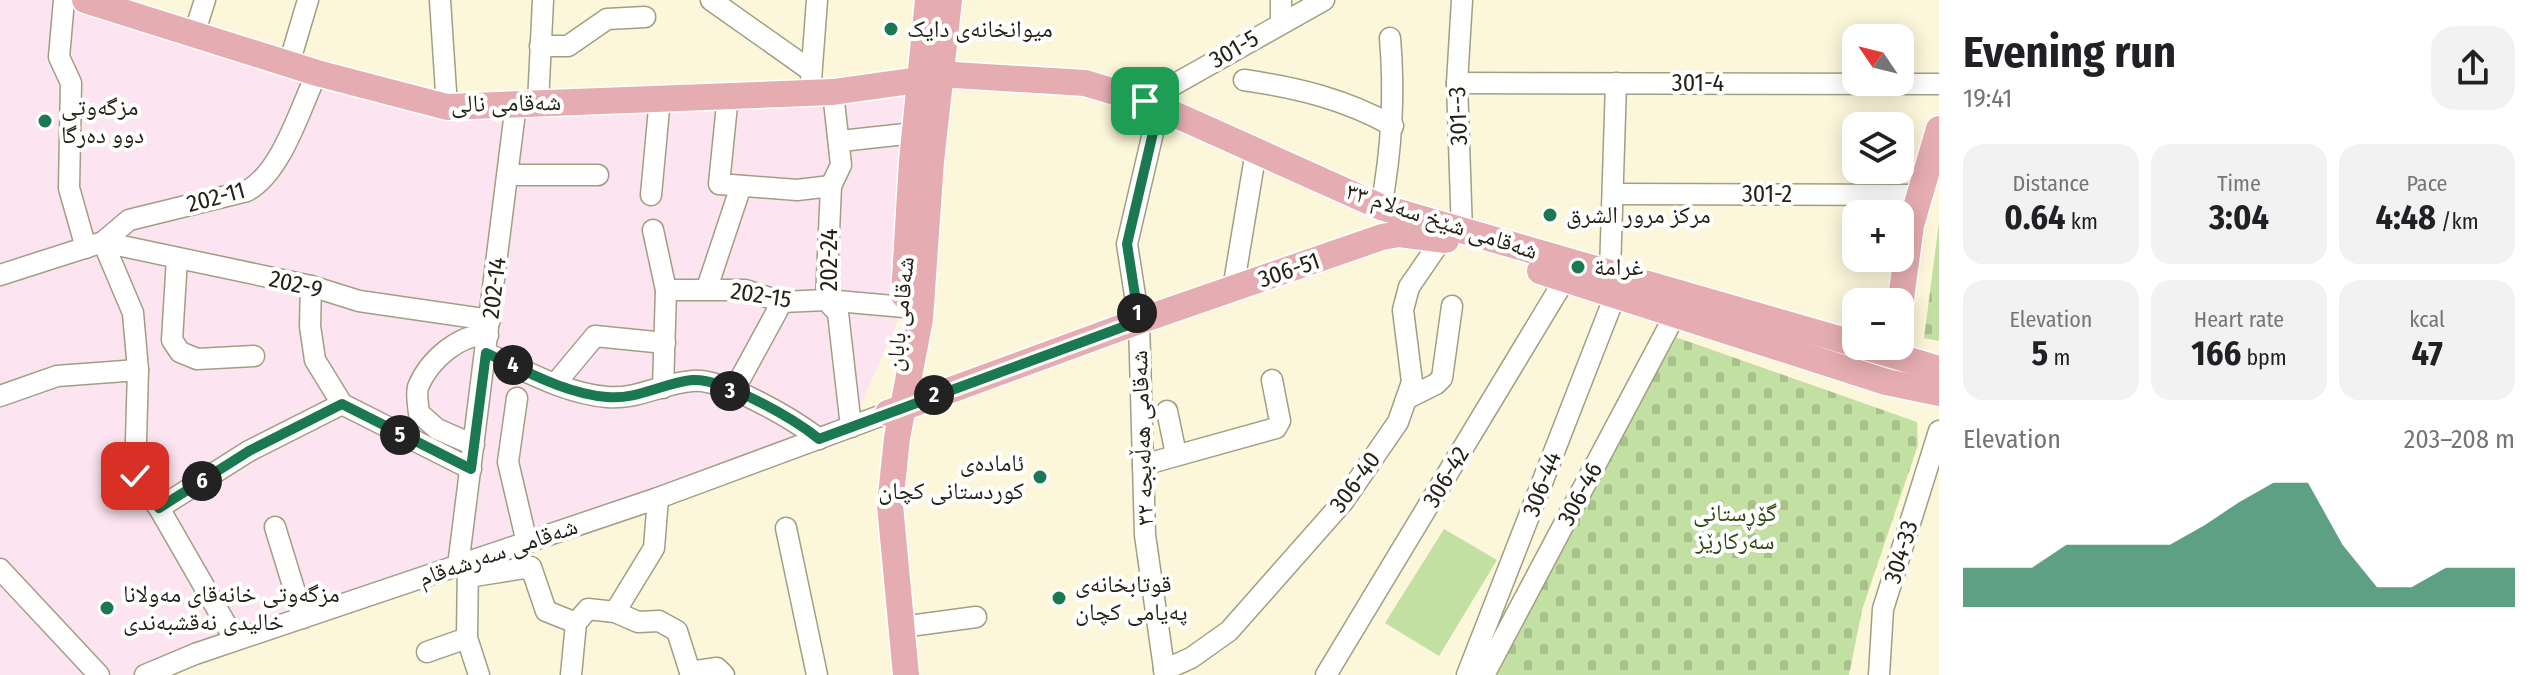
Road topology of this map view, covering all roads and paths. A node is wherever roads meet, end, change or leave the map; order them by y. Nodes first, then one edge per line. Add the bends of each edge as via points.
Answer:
1 (64, 0) edge
2 (85, 0) edge
3 (205, 0) edge
4 (308, 0) edge
5 (440, 0) edge
6 (543, 0) edge
7 (711, 0) edge
8 (817, 0) edge
9 (928, 0) edge
10 (949, 0) edge
11 (1281, 0) edge
12 (1324, 0) edge
13 (1462, 0) edge
14 (136, 8) edge
15 (645, 17) dead end
16 (1281, 22) junction
17 (194, 34) junction
18 (1390, 38) dead end
19 (540, 46) junction
20 (289, 64) junction
21 (317, 73) junction
22 (932, 78) junction
23 (1244, 80) dead end
24 (1457, 83) junction
25 (1616, 83) junction
26 (1939, 84) edge
27 (818, 85) junction
28 (728, 95) junction
29 (660, 98) junction
30 (527, 104) junction
31 (1152, 104) junction
32 (447, 107) junction
33 (1393, 126) junction
34 (1939, 129) edge
35 (914, 133) junction
36 (841, 141) junction
37 (1256, 151) junction
38 (509, 175) junction
39 (598, 175) dead end
40 (741, 186) junction
41 (831, 186) junction
42 (1613, 194) junction
43 (651, 195) dead end
44 (1920, 195) junction
45 (1369, 202) junction
46 (653, 230) dead end
47 (1452, 236) junction
48 (1361, 244) junction
49 (94, 245) junction
50 (177, 258) junction
51 (1525, 258) junction
52 (0, 275) edge
53 (1565, 279) junction
54 (1613, 283) junction
55 (311, 286) junction
56 (707, 288) junction
57 (1902, 288) edge
58 (1233, 289) junction
59 (666, 290) junction
60 (826, 300) junction
61 (782, 302) junction
62 (1452, 306) dead end
63 (904, 307) junction
64 (1676, 313) junction
65 (1139, 321) junction
66 (488, 336) junction
67 (1842, 340) edge
68 (665, 343) junction
69 (254, 356) dead end
70 (1914, 359) edge
71 (1892, 360) edge
72 (1939, 369) edge
73 (138, 370) junction
74 (1272, 380) dead end
75 (1886, 382) junction
76 (555, 384) junction
77 (663, 388) junction
78 (733, 392) junction
79 (1939, 393) edge
80 (0, 396) edge
81 (1410, 397) junction
82 (517, 398) dead end
83 (342, 404) junction
84 (896, 410) junction
85 (1167, 411) dead end
86 (851, 427) junction
87 (1939, 431) edge
88 (819, 439) junction
89 (474, 445) junction
90 (1176, 454) junction
91 (1143, 465) junction
92 (471, 469) junction
93 (658, 498) junction
94 (159, 508) junction
95 (275, 527) dead end
96 (786, 528) dead end
97 (527, 543) junction
98 (0, 569) edge
99 (465, 569) junction
100 (615, 612) junction
101 (976, 617) dead end
102 (303, 618) junction
103 (576, 623) junction
104 (902, 627) junction
105 (467, 638) junction
106 (235, 640) junction
107 (427, 652) dead end
108 (195, 654) junction
109 (1165, 672) edge
110 (690, 674) edge
111 (99, 675) edge
112 (145, 675) edge
113 (198, 675) edge
114 (479, 675) edge
115 (571, 675) edge
116 (724, 675) edge
117 (817, 675) edge
118 (889, 675) edge
119 (906, 675) edge
120 (1326, 675) edge
121 (1467, 675) edge
122 (1484, 675) edge
123 (1879, 675) edge

1 - 49 street via 59,57 71,83 69,188
2 - 14 main road, شەقامی نالی
3 - 17 street
4 - 20 street
5 - 32 street
6 - 19 street, 202-14
7 - 27 street
8 - 27 street, 202-24
9 - 22 main road, شەقامی بابان
10 - 22 main road
11 - 16 street
12 - 16 street, 301-5
13 - 24 street, 301--3
14 - 17 main road, شەقامی نالی
15 - 19 street via 607,19 568,46
16 - 31 street, 301-5
17 - 20 main road, شەقامی نالی
18 - 33 street
19 - 30 street, 202-14
20 - 21 main road, شەقامی نالی
21 - 32 main road, شەقامی نالی
21 - 49 street, 202-11 via 261,183 129,220
22 - 27 main road, شەقامی نالی
22 - 31 main road, شەقامی شێخ سەلام ٣٣ via 972,75 1085,83
22 - 35 main road, شەقامی بابان
22 - 84 main road via 920,319
23 - 33 street via 1307,90 1360,107
24 - 25 street, 301-4
24 - 47 street, 301--3
25 - 26 street, 301-4
25 - 42 street, 306-44
27 - 28 main road, شەقامی نالی
27 - 36 street, 202-24
28 - 29 main road, شەقامی نالی
28 - 40 street via 719,184
29 - 30 main road, شەقامی نالی
29 - 43 street
30 - 32 main road, شەقامی نالی
30 - 38 street, 202-14
31 - 37 main road, شەقامی شێخ سەلام ٣٣
31 - 65 street, شەقامی هەڵەبجە ٣٢ via 1127,244
33 - 45 street
34 - 44 main road
35 - 36 street
35 - 63 main road, شەقامی بابان
36 - 41 street, 202-24 via 841,165
37 - 45 main road, شەقامی شێخ سەلام ٣٣
37 - 58 street
38 - 39 street
38 - 66 street, 202-14
40 - 41 street
40 - 56 street
41 - 60 street, 202-24
42 - 44 street, 301-2
42 - 54 street, 306-44
44 - 57 main road
45 - 47 main road, شەقامی شێخ سەلام ٣٣
45 - 48 main road
46 - 59 street
47 - 48 main road, 306-51 via 1399,234
47 - 51 main road, شەقامی شێخ سەلام ٣٣
47 - 81 street, 306-40 via 1409,287 1403,310
48 - 58 main road, 306-51
49 - 50 street, 202-9
49 - 52 street
49 - 73 street via 133,313
50 - 55 street, 202-9
50 - 69 street via 172,340 180,352 197,359
51 - 53 main road, شەقامی شێخ سەلام ٣٣
51 - 54 main road, شەقامی شێخ سەلام ٣٣
53 - 54 main road, شەقامی شێخ سەلام ٣٣
53 - 120 street, 306-42
54 - 64 main road, شەقامی شێخ سەلام ٣٣
54 - 67 main road, شەقامی شێخ سەلام ٣٣
54 - 121 street, 306-44
55 - 66 street, 202-9
55 - 83 street via 315,360
56 - 59 street, 202-15
56 - 61 street, 202-15 via 745,290
58 - 65 main road, 306-51
59 - 68 street
60 - 61 street, 202-15
60 - 63 street, 202-15
60 - 86 street, 202-24 via 838,313
61 - 78 street
62 - 81 street via 1442,378
63 - 84 main road, شەقامی بابان
64 - 75 main road, شەقامی شێخ سەلام ٣٣
64 - 122 street, 306-46
65 - 84 main road, 306-51
65 - 91 street, شەقامی هەڵەبجە ٣٢
66 - 76 street, 202-9
66 - 89 street, 202-14
66 - 89 street via 475,334 452,347 435,361 417,389 419,413 437,429
68 - 76 street via 595,336
68 - 77 street
70 - 72 main road
71 - 75 main road
73 - 80 street via 57,376
73 - 94 street via 135,476
74 - 90 street via 1280,421 1276,428
75 - 79 main road, شەقامی شێخ سەلام ٣٣
76 - 77 street, 202-9 via 606,397
77 - 78 street, 202-9 via 693,380
78 - 88 street, 202-9 via 788,415
81 - 109 street, 306-40 via 1343,502 1261,596 1229,631
82 - 97 street via 508,462
83 - 92 street
83 - 94 street via 249,451
84 - 86 street, شەقامی سەرشەقام
84 - 104 main road via 890,505
84 - 118 main road, شەقامی بابان via 876,506
85 - 90 street
86 - 88 street, شەقامی سەرشەقام
87 - 123 street, 304-33 via 1883,609
88 - 93 street, شەقامی سەرشەقام
89 - 92 street, 202-14
90 - 91 street
91 - 109 street, شەقامی هەڵەبجە ٣٢ via 1145,535
92 - 99 street, 202-14
93 - 97 street, شەقامی سەرشەقام
93 - 100 street via 654,548
94 - 106 street
95 - 102 street
96 - 117 street
97 - 99 street, شەقامی سەرشەقام
98 - 111 street
99 - 102 street, شەقامی سەرشەقام
99 - 103 street via 531,567 546,611
99 - 105 street, 202-14
100 - 103 street via 588,609
100 - 110 street via 638,622 659,621 677,631
101 - 104 street
102 - 106 street, شەقامی سەرشەقام
103 - 115 street
104 - 119 main road
105 - 107 street
105 - 114 street, 202-14
106 - 108 street, شەقامی سەرشەقام
108 - 112 street, شەقامی سەرشەقام
108 - 113 street
110 - 116 street via 717,668

